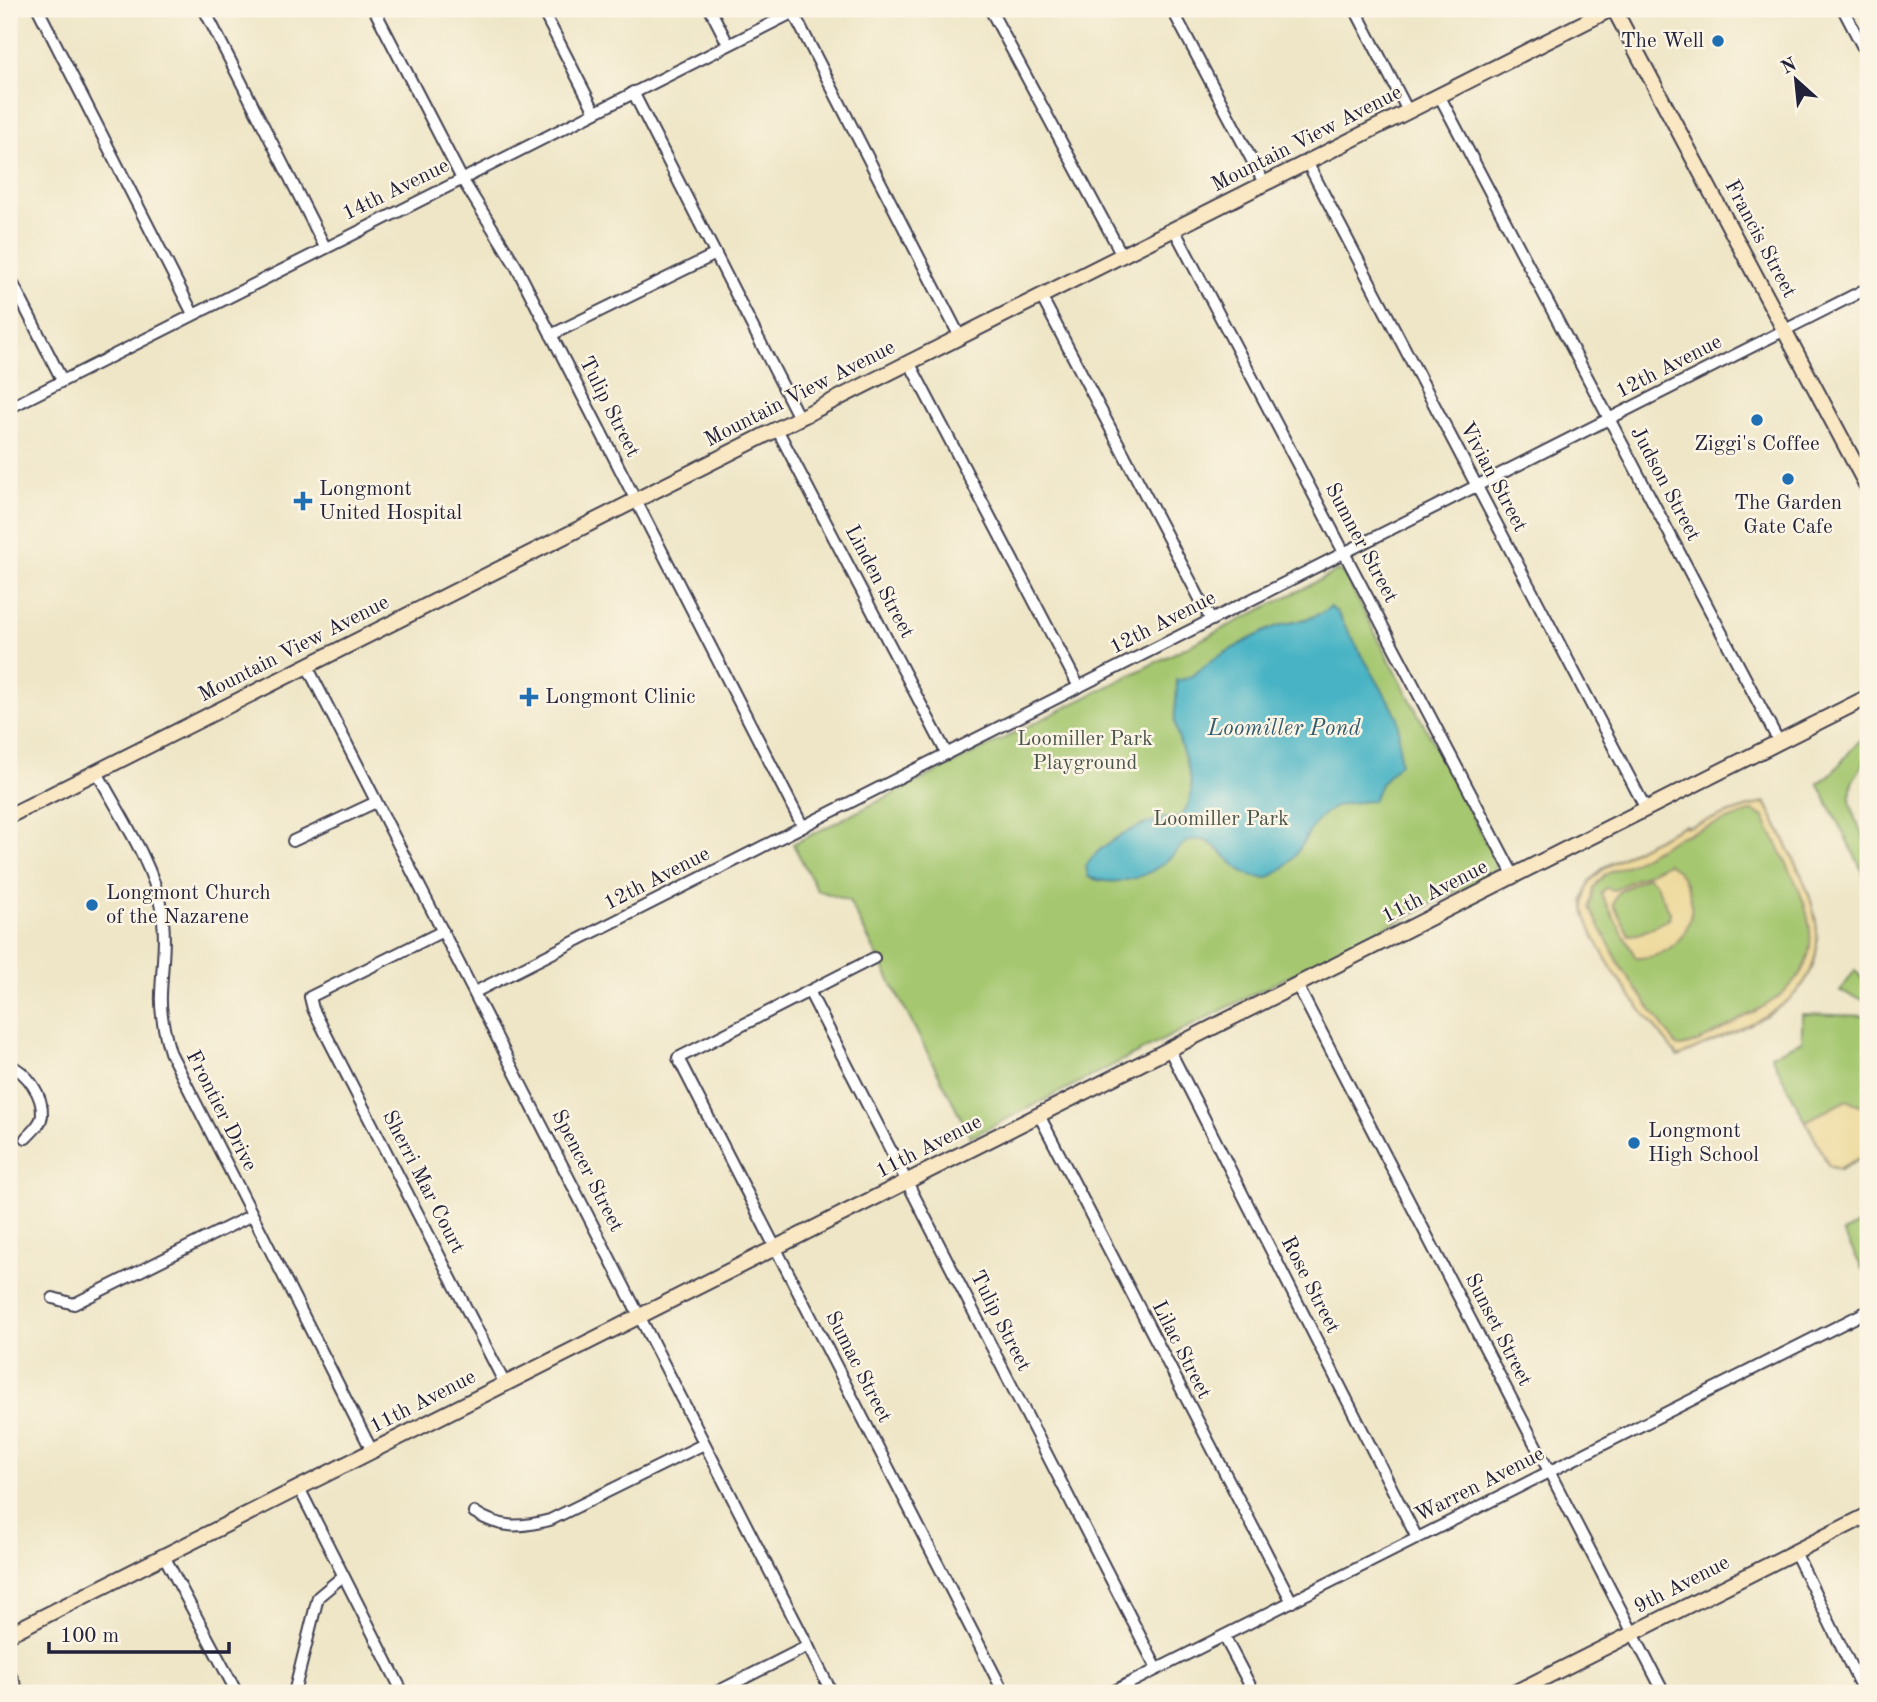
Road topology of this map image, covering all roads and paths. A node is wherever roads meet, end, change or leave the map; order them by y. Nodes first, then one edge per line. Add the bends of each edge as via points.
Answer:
1 (38, 9) edge
2 (204, 9) edge
3 (374, 9) edge
4 (542, 9) edge
5 (710, 9) edge
6 (990, 9) edge
7 (1172, 9) edge
8 (1355, 9) edge
9 (1613, 9) edge
10 (1843, 9) edge
11 (797, 10) edge
12 (729, 44) junction
13 (1868, 57) edge
14 (633, 92) junction
15 (1439, 95) junction
16 (1408, 111) junction
17 (595, 112) junction
18 (1307, 162) junction
19 (462, 179) junction
20 (1264, 183) junction
21 (1174, 229) junction
22 (325, 247) junction
23 (716, 254) junction
24 (1122, 255) junction
25 (9, 276) edge
26 (1868, 288) edge
27 (1041, 296) junction
28 (193, 314) junction
29 (1785, 330) junction
30 (551, 335) junction
31 (960, 337) junction
32 (909, 362) junction
33 (62, 380) junction
34 (9, 408) edge
35 (799, 418) junction
36 (1609, 419) junction
37 (777, 429) junction
38 (1476, 486) junction
39 (1868, 488) edge
40 (634, 501) junction
41 (1344, 553) junction
42 (1211, 620) junction
43 (307, 666) junction
44 (1079, 687) junction
45 (1868, 697) edge
46 (1779, 742) junction
47 (947, 754) junction
48 (97, 772) junction
49 (376, 802) junction
50 (1646, 809) junction
51 (9, 816) edge
52 (803, 827) junction
53 (293, 841) dead end
54 (1514, 876) junction
55 (443, 931) junction
56 (874, 958) dead end
57 (1297, 985) junction
58 (809, 991) junction
59 (475, 992) junction
60 (1169, 1049) junction
61 (9, 1065) edge
62 (1039, 1115) junction
63 (26, 1138) dead end
64 (906, 1182) junction
65 (252, 1215) junction
66 (775, 1248) junction
67 (53, 1298) dead end
68 (1868, 1311) edge
69 (640, 1316) junction
70 (505, 1384) junction
71 (704, 1444) junction
72 (372, 1451) junction
73 (1549, 1472) junction
74 (299, 1488) junction
75 (474, 1512) dead end
76 (1868, 1515) edge
77 (1417, 1538) junction
78 (1795, 1552) junction
79 (164, 1556) junction
80 (343, 1576) junction
81 (1292, 1602) junction
82 (1634, 1633) junction
83 (9, 1634) edge
84 (1224, 1636) junction
85 (808, 1646) junction
86 (1157, 1670) junction
87 (9, 1678) edge
88 (17, 1693) edge
89 (236, 1693) edge
90 (294, 1693) edge
91 (403, 1693) edge
92 (715, 1693) edge
93 (832, 1693) edge
94 (1004, 1693) edge
95 (1110, 1693) edge
96 (1254, 1693) edge
97 (1514, 1693) edge
98 (1664, 1693) edge
99 (1864, 1693) edge

1 - 28 street
2 - 22 street
3 - 19 street, Tulip Street
4 - 17 street
5 - 12 street
6 - 24 street
7 - 20 street
8 - 16 street
9 - 15 street, Mountain View Avenue
9 - 29 street, Francis Street
10 - 13 street
11 - 12 street, 14th Avenue
11 - 31 street
12 - 14 street, 14th Avenue
14 - 17 street, 14th Avenue
14 - 23 street
15 - 16 street, Mountain View Avenue
15 - 36 street, Judson Street
16 - 18 street, Mountain View Avenue
17 - 19 street, 14th Avenue
18 - 20 street, Mountain View Avenue
18 - 38 street, Vivian Street
19 - 22 street, 14th Avenue
19 - 30 street, Tulip Street via 516,266
20 - 21 street, Mountain View Avenue
21 - 24 street, Mountain View Avenue
21 - 41 street, Sumner Street
22 - 28 street, 14th Avenue
23 - 30 street
23 - 35 street
24 - 27 street, Mountain View Avenue
25 - 33 street
26 - 29 street, 12th Avenue
27 - 31 street, Mountain View Avenue
27 - 42 street
28 - 33 street, 14th Avenue
29 - 36 street, 12th Avenue
29 - 39 street, Francis Street
30 - 40 street, Tulip Street
31 - 32 street, Mountain View Avenue
32 - 35 street, Mountain View Avenue
32 - 44 street
33 - 34 street, 14th Avenue
35 - 37 street, Mountain View Avenue
36 - 38 street, 12th Avenue
36 - 46 street, Judson Street
37 - 40 street, Mountain View Avenue
37 - 47 street, Linden Street
38 - 41 street, 12th Avenue
38 - 50 street, Vivian Street
40 - 43 street, Mountain View Avenue
40 - 52 street, Tulip Street
41 - 42 street, 12th Avenue
41 - 54 street, Sumner Street
42 - 44 street, 12th Avenue
43 - 48 street, Mountain View Avenue
43 - 49 street, Spencer Street
44 - 47 street, 12th Avenue
45 - 46 street, 11th Avenue
46 - 50 street, 11th Avenue
47 - 52 street, 12th Avenue
48 - 51 street, Mountain View Avenue
48 - 65 street, Frontier Drive via 162,907 162,1026 170,1052
49 - 53 street
49 - 55 street, Spencer Street
50 - 54 street, 11th Avenue
52 - 59 street, 12th Avenue
54 - 57 street, 11th Avenue
55 - 59 street, Spencer Street
55 - 70 street, Sherri Mar Court via 310,997
56 - 58 street
57 - 60 street, 11th Avenue
57 - 73 street, Sunset Street
58 - 64 street, Tulip Street
58 - 66 street, Sumac Street via 678,1058
59 - 69 street, Spencer Street
60 - 62 street, 11th Avenue
60 - 77 street, Rose Street
61 - 63 street via 27,1077 42,1114
62 - 64 street, 11th Avenue
62 - 81 street, Lilac Street
64 - 66 street, 11th Avenue
64 - 86 street, Tulip Street
65 - 67 street via 74,1304
65 - 72 street, Frontier Drive
66 - 69 street, 11th Avenue
66 - 94 street, Sumac Street
68 - 73 street, Warren Avenue
69 - 70 street, 11th Avenue
69 - 71 street, Spencer Street
70 - 72 street, 11th Avenue
71 - 75 street via 550,1520 495,1525
71 - 85 street, Spencer Street
72 - 74 street, 11th Avenue
73 - 77 street, Warren Avenue
73 - 82 street, Sunset Street
74 - 79 street, 11th Avenue
74 - 80 street
76 - 78 street, 9th Avenue
77 - 81 street, Warren Avenue
78 - 82 street, 9th Avenue
78 - 99 street
79 - 83 street, 11th Avenue
79 - 89 street
80 - 90 street via 318,1597
80 - 91 street
81 - 84 street, Warren Avenue
82 - 97 street, 9th Avenue
82 - 98 street, Sunset Street
84 - 86 street, Warren Avenue
84 - 96 street
85 - 92 street
85 - 93 street, Spencer Street
86 - 95 street, Warren Avenue
87 - 88 street

